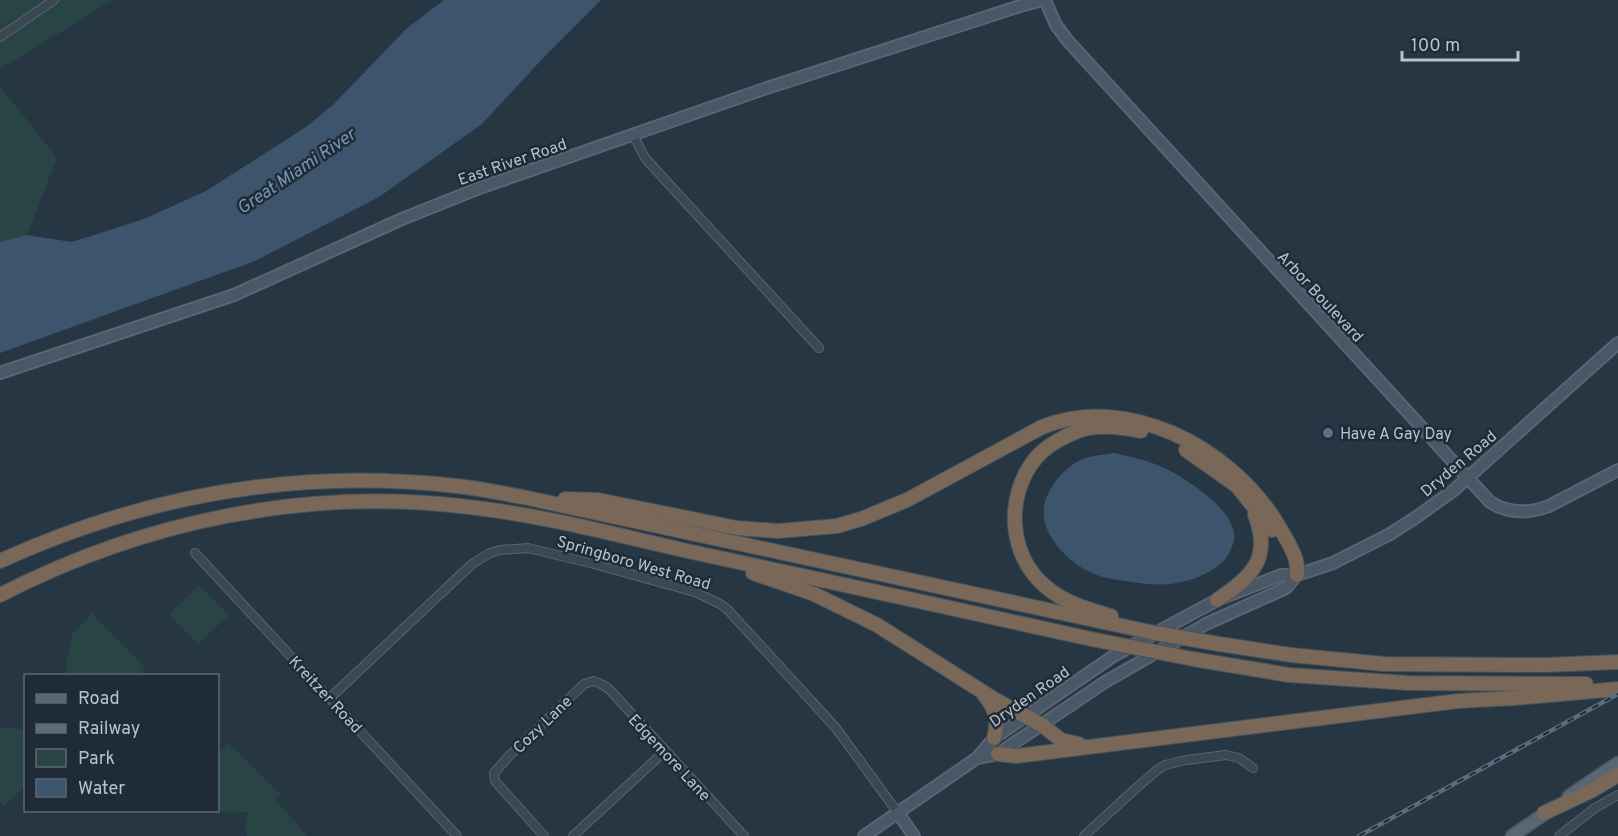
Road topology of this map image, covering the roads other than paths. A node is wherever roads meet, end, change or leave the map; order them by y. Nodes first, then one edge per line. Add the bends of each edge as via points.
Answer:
1 (54, 0) edge
2 (1044, 0) edge
3 (0, 37) edge
4 (633, 135) junction
5 (1618, 343) edge
6 (819, 348) dead end
7 (0, 373) edge
8 (1618, 470) edge
9 (1468, 477) junction
10 (523, 497) junction
11 (1250, 502) junction
12 (682, 549) junction
13 (195, 553) dead end
14 (0, 561) edge
15 (1297, 575) junction
16 (0, 595) edge
17 (1217, 600) junction
18 (1120, 623) junction
19 (1618, 662) edge
20 (594, 681) joint
21 (1618, 683) edge
22 (974, 686) junction
23 (1618, 688) edge
24 (330, 698) junction
25 (1025, 717) junction
26 (1042, 725) junction
27 (994, 738) junction
28 (1125, 742) junction
29 (665, 750) junction
30 (998, 754) junction
31 (976, 758) junction
32 (1618, 763) edge
33 (1253, 768) dead end
34 (1618, 775) edge
35 (1618, 795) edge
36 (898, 813) junction
37 (1544, 813) junction
38 (457, 836) edge
39 (544, 836) edge
40 (573, 836) edge
41 (744, 836) edge
42 (864, 836) edge
43 (914, 836) edge
44 (1084, 836) edge
45 (1512, 836) edge
46 (1559, 836) edge

1 - 3 street
2 - 4 street, East River Road
2 - 9 street, Arbor Boulevard via 1068,41
4 - 6 street via 645,158
4 - 7 street, East River Road via 429,208 234,295
5 - 9 street, Dryden Road
8 - 9 street, Arbor Boulevard via 1549,506 1528,512 1498,507
9 - 15 street, Dryden Road via 1390,534 1333,563
10 - 14 highway via 456,486 372,480 266,485 198,495 136,511 80,528
10 - 15 highway via 598,500 736,528 778,531 837,526 907,500 1042,427 1091,415 1138,421 1179,436 1235,472 1269,510 1296,560
10 - 18 highway
11 - 15 highway via 1274,532
11 - 17 highway via 1261,530 1258,561 1243,581
11 - 18 highway via 1237,486 1191,452 1139,431 1096,427 1079,431 1058,440 1037,457 1026,473 1014,514 1015,534 1028,566 1043,585 1065,600
12 - 16 highway via 470,507 380,500 321,502 252,510 177,526 82,557
12 - 21 highway, bridge via 1091,639 1289,675 1408,683
12 - 22 highway via 814,594 877,625
13 - 24 street, Kreitzer Road
15 - 17 street, Dryden Road via 1281,575
15 - 26 street, Dryden Road via 1286,588 1196,630 1105,682
17 - 25 street, Dryden Road via 1115,655
18 - 19 highway, bridge via 1219,644 1384,664
20 - 29 street, Edgemore Lane via 609,690
20 - 39 street, Cozy Lane via 584,684 494,773 495,781
22 - 25 highway
22 - 27 highway via 996,712
23 - 28 highway via 1458,701
24 - 36 street, Springboro West Road via 472,564 500,550 528,548 695,592 727,609 836,728
24 - 38 street, Kreitzer Road
25 - 26 highway
25 - 27 street, Dryden Road
26 - 28 highway via 1073,744
26 - 30 street, Dryden Road
27 - 31 street, Dryden Road
28 - 30 highway via 1016,756
29 - 40 street
29 - 41 street, Edgemore Lane
30 - 31 street, Dryden Road
31 - 36 street, Dryden Road
32 - 37 main road
33 - 44 street via 1226,755 1165,765
34 - 37 highway
35 - 46 street
36 - 42 street, Dryden Road
36 - 43 street, Springboro West Road
37 - 45 main road

